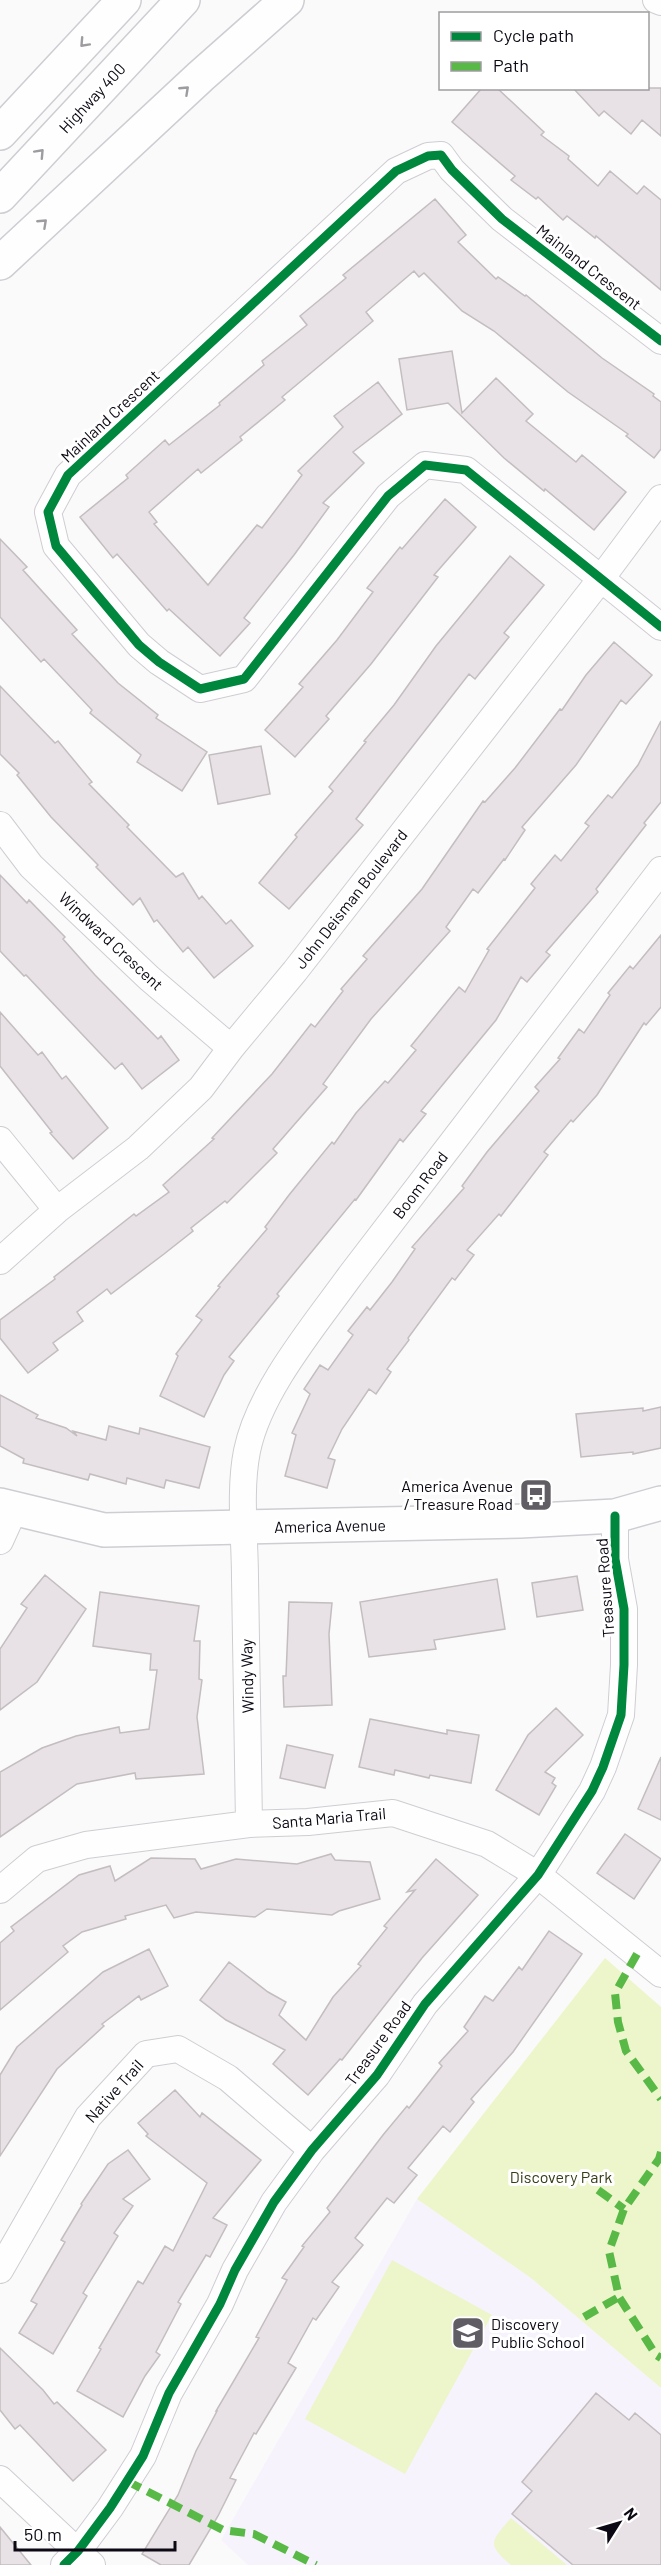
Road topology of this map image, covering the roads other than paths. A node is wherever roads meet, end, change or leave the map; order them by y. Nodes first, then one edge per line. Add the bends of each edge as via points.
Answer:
1 (124, 0) edge
2 (183, 0) edge
3 (287, 0) edge
4 (656, 0) edge
5 (661, 2) edge
6 (0, 133) edge
7 (0, 196) edge
8 (0, 263) edge
9 (661, 341) edge
10 (661, 498) edge
11 (600, 580) junction
12 (661, 627) edge
13 (0, 825) edge
14 (661, 870) edge
15 (231, 1048) junction
16 (0, 1140) edge
17 (57, 1210) junction
18 (0, 1261) edge
19 (661, 1503) edge
20 (7, 1508) edge
21 (615, 1516) junction
22 (242, 1528) junction
23 (0, 1541) edge
24 (249, 1824) junction
25 (537, 1875) junction
26 (0, 1890) edge
27 (661, 1974) edge
28 (312, 2150) junction
29 (0, 2270) edge
30 (0, 2479) edge
31 (78, 2560) edge

1 -> 6 main road
7 -> 2 main road, Highway 400
8 -> 3 main road
4 - 5 street
9 - 11 street, Mainland Crescent via 502,219 441,155 428,156 396,171 68,475 48,512 56,546 139,645 200,689 244,679 388,496 425,465 466,470
10 - 11 street, John Deisman Boulevard
11 - 12 street
11 - 15 street, John Deisman Boulevard
13 - 15 street, Windward Crescent via 31,866 149,978
14 - 22 street, Boom Road via 350,1276 286,1366 267,1397 247,1451
15 - 17 street, John Deisman Boulevard via 201,1088 138,1148
16 - 17 street
17 - 18 street, John Deisman Boulevard
19 - 21 main road, America Avenue
20 - 22 main road, America Avenue via 104,1530
20 - 23 street
21 - 22 main road, America Avenue
21 - 25 street, Treasure Road via 615,1559 624,1609 621,1715 592,1791
22 - 24 street, Windy Way
24 - 25 street, Santa Maria Trail via 393,1813 487,1844
24 - 26 street, Santa Maria Trail via 86,1845 37,1859
25 - 27 street, Santa Maria Trail
25 - 28 street, Treasure Road via 425,2004 377,2075
28 - 29 street, Native Trail via 228,2078 178,2049 146,2054 88,2117
28 - 31 street, Treasure Road via 252,2238 170,2393 143,2456
30 - 31 street

